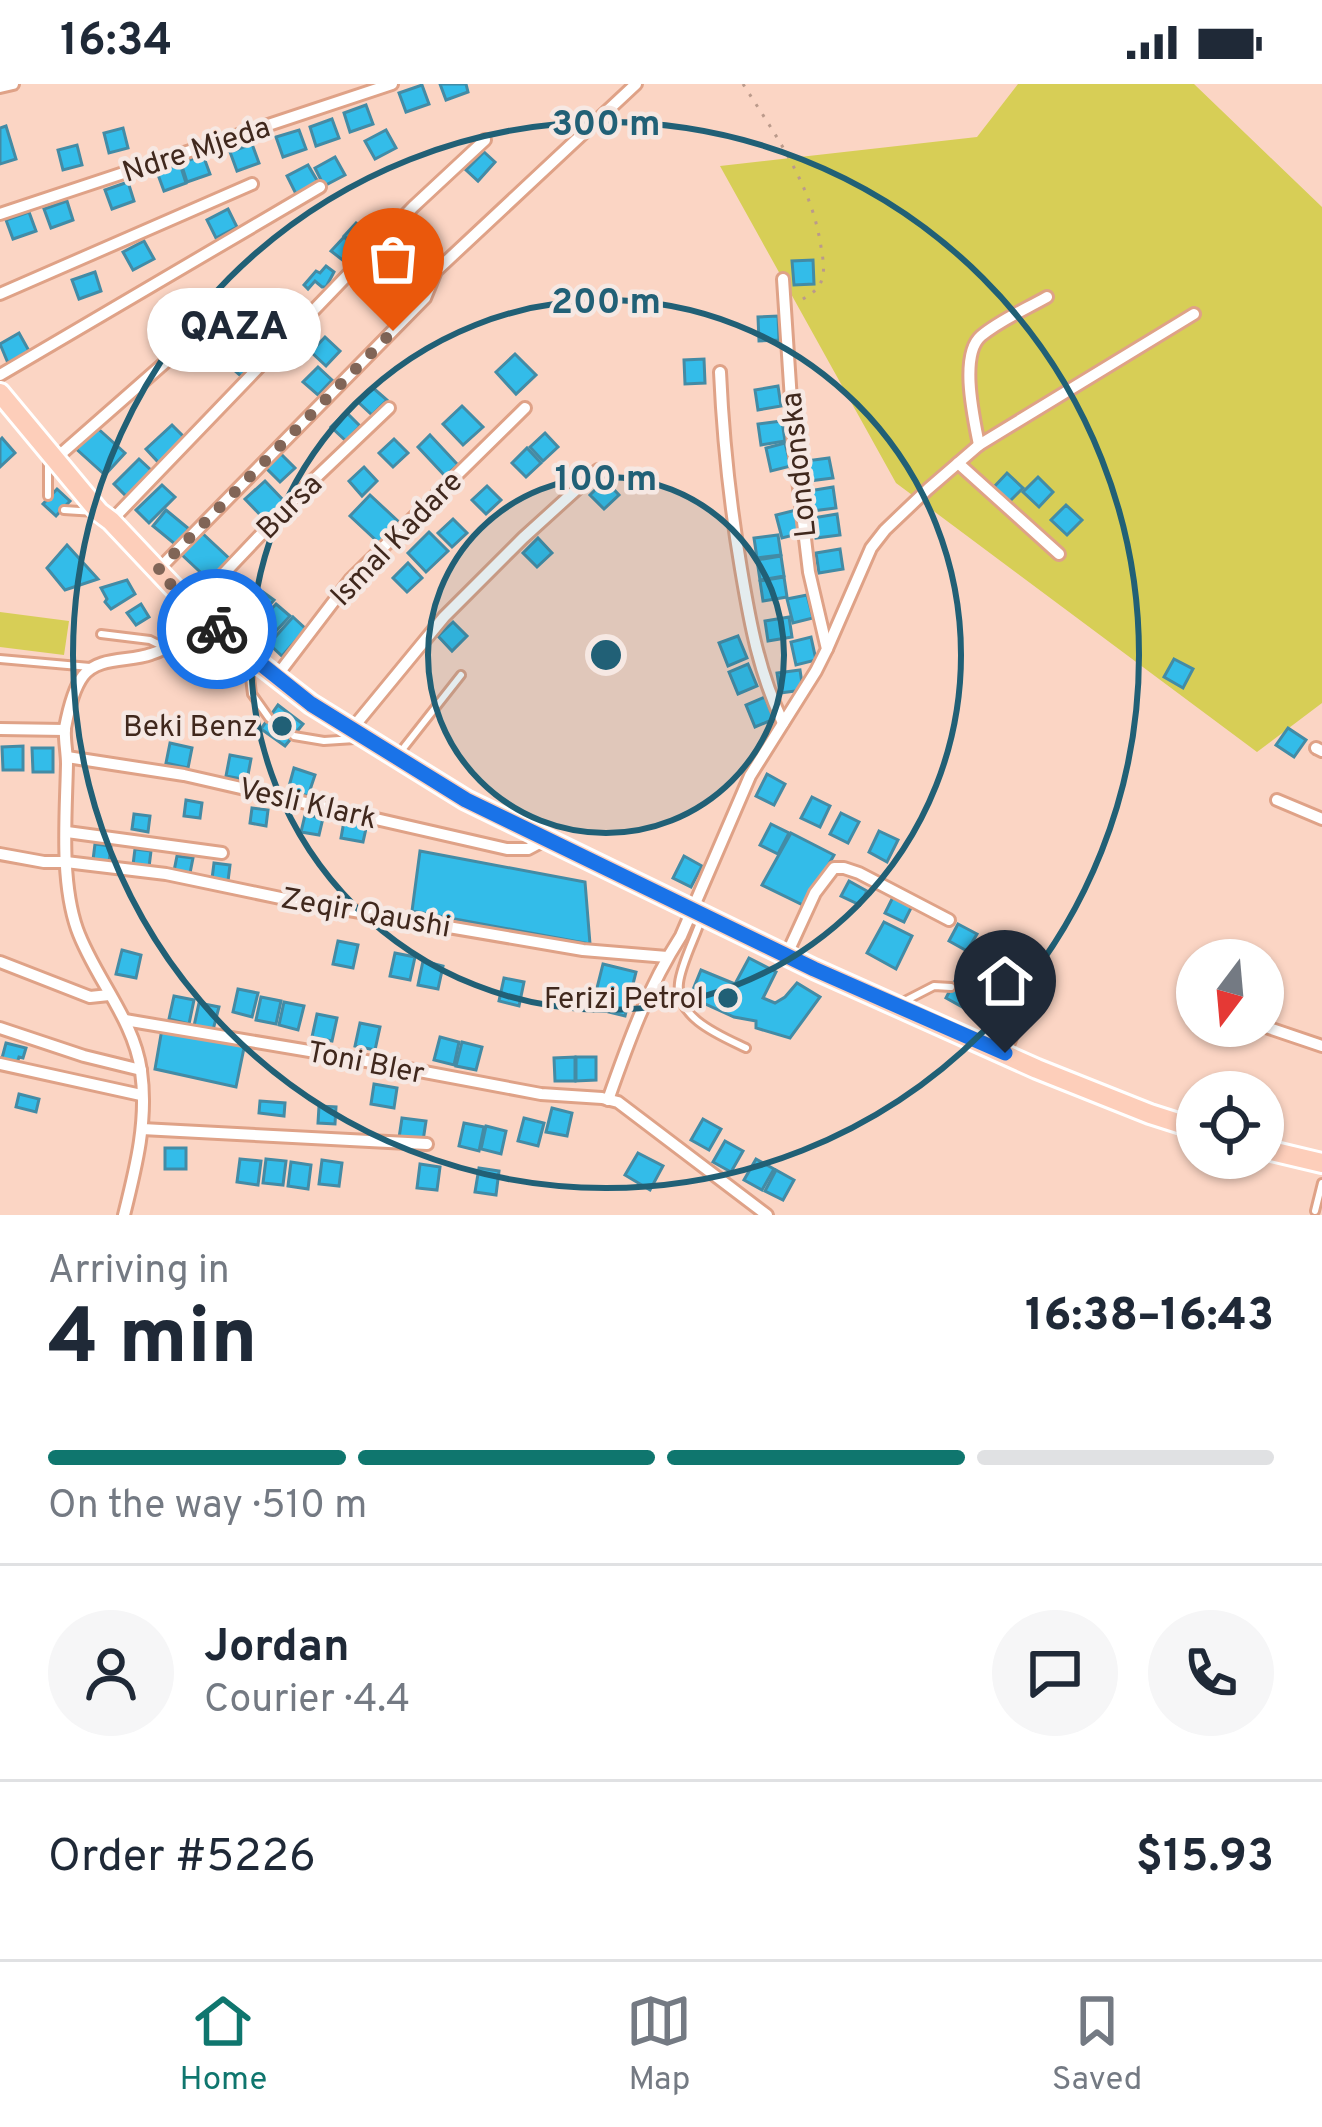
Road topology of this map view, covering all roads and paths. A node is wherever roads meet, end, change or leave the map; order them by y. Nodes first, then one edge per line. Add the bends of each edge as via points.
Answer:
1 (13, 84) edge
2 (392, 84) edge
3 (636, 84) edge
4 (742, 84) edge
5 (0, 87) edge
6 (485, 140) dead end
7 (252, 184) dead end
8 (320, 187) dead end
9 (0, 214) edge
10 (783, 279) dead end
11 (0, 294) edge
12 (1047, 297) dead end
13 (785, 310) junction
14 (1194, 314) dead end
15 (185, 345) dead end
16 (720, 372) dead end
17 (0, 375) edge
18 (0, 393) edge
19 (389, 408) dead end
20 (525, 408) dead end
21 (979, 446) junction
22 (51, 457) junction
23 (958, 463) junction
24 (598, 470) dead end
25 (48, 496) dead end
26 (64, 510) dead end
27 (105, 517) junction
28 (1059, 554) dead end
29 (157, 571) junction
30 (197, 612) junction
31 (101, 634) dead end
32 (166, 648) junction
33 (827, 649) junction
34 (248, 655) junction
35 (0, 659) edge
36 (90, 668) junction
37 (460, 675) dead end
38 (276, 677) junction
39 (269, 718) dead end
40 (782, 724) junction
41 (0, 729) edge
42 (65, 730) junction
43 (358, 734) junction
44 (294, 736) dead end
45 (67, 757) junction
46 (396, 758) junction
47 (1277, 800) dead end
48 (1322, 819) edge
49 (67, 832) junction
50 (545, 840) junction
51 (222, 853) dead end
52 (0, 854) edge
53 (66, 862) junction
54 (698, 911) junction
55 (949, 920) dead end
56 (787, 954) junction
57 (668, 957) junction
58 (1041, 958) dead end
59 (0, 962) edge
60 (951, 986) dead end
61 (109, 995) junction
62 (974, 998) dead end
63 (896, 1005) junction
64 (125, 1020) junction
65 (0, 1028) edge
66 (1284, 1033) edge
67 (1322, 1046) edge
68 (746, 1048) dead end
69 (1000, 1051) junction
70 (0, 1064) edge
71 (141, 1070) junction
72 (141, 1095) junction
73 (608, 1100) junction
74 (1176, 1121) edge
75 (142, 1129) junction
76 (427, 1144) dead end
77 (1284, 1154) edge
78 (1322, 1163) edge
79 (1322, 1183) edge
80 (1316, 1211) dead end
81 (124, 1215) edge
82 (767, 1215) edge

1 - 5 street
2 - 9 street, Ndre Mjeda
3 - 29 street via 436,271 425,298
4 - 13 path via 805,185 818,223 823,280
6 - 27 street
7 - 11 street
8 - 17 street
10 - 13 street, Londonska
12 - 21 street via 978,338 969,353
13 - 33 street, Londonska via 809,572
14 - 21 street
15 - 22 street
16 - 40 street via 754,648
18 - 22 main road
19 - 30 street, Bursa via 306,487
20 - 38 street, Ismal Kadare via 350,580
21 - 23 street
22 - 25 lane
22 - 27 main road
23 - 28 street
23 - 33 street via 871,548
24 - 43 street via 444,617
26 - 27 lane
27 - 29 main road
29 - 30 main road
30 - 32 street, Bursa
30 - 34 main road
31 - 32 lane
32 - 36 street
33 - 40 street
34 - 38 main road
34 - 39 lane via 252,694
35 - 36 lane
36 - 42 street
37 - 46 lane
38 - 43 main road
40 - 54 street via 750,776
41 - 42 street
42 - 45 street
43 - 44 lane
43 - 46 main road
45 - 49 street
45 - 50 street, Vesli Klark via 507,849
46 - 50 main road
47 - 48 street
49 - 51 street
49 - 53 street
50 - 54 main road
52 - 53 street, Zeqir Qaushi
53 - 57 street, Zeqir Qaushi via 583,950
53 - 61 street via 76,927
54 - 56 main road
54 - 57 street
54 - 68 lane via 678,986 683,1002 706,1029
55 - 56 street via 859,873 833,868
56 - 63 main road
57 - 73 street
58 - 69 street
59 - 61 street via 90,997
60 - 63 lane
61 - 64 street
62 - 69 lane
63 - 69 main road
64 - 71 street
64 - 73 street, Toni Bler
65 - 71 street
66 - 67 street
69 - 74 main road
70 - 72 street
71 - 72 street
72 - 75 street
73 - 82 street, Toni Bler
75 - 76 street
75 - 81 street
77 - 78 main road
79 - 80 lane

